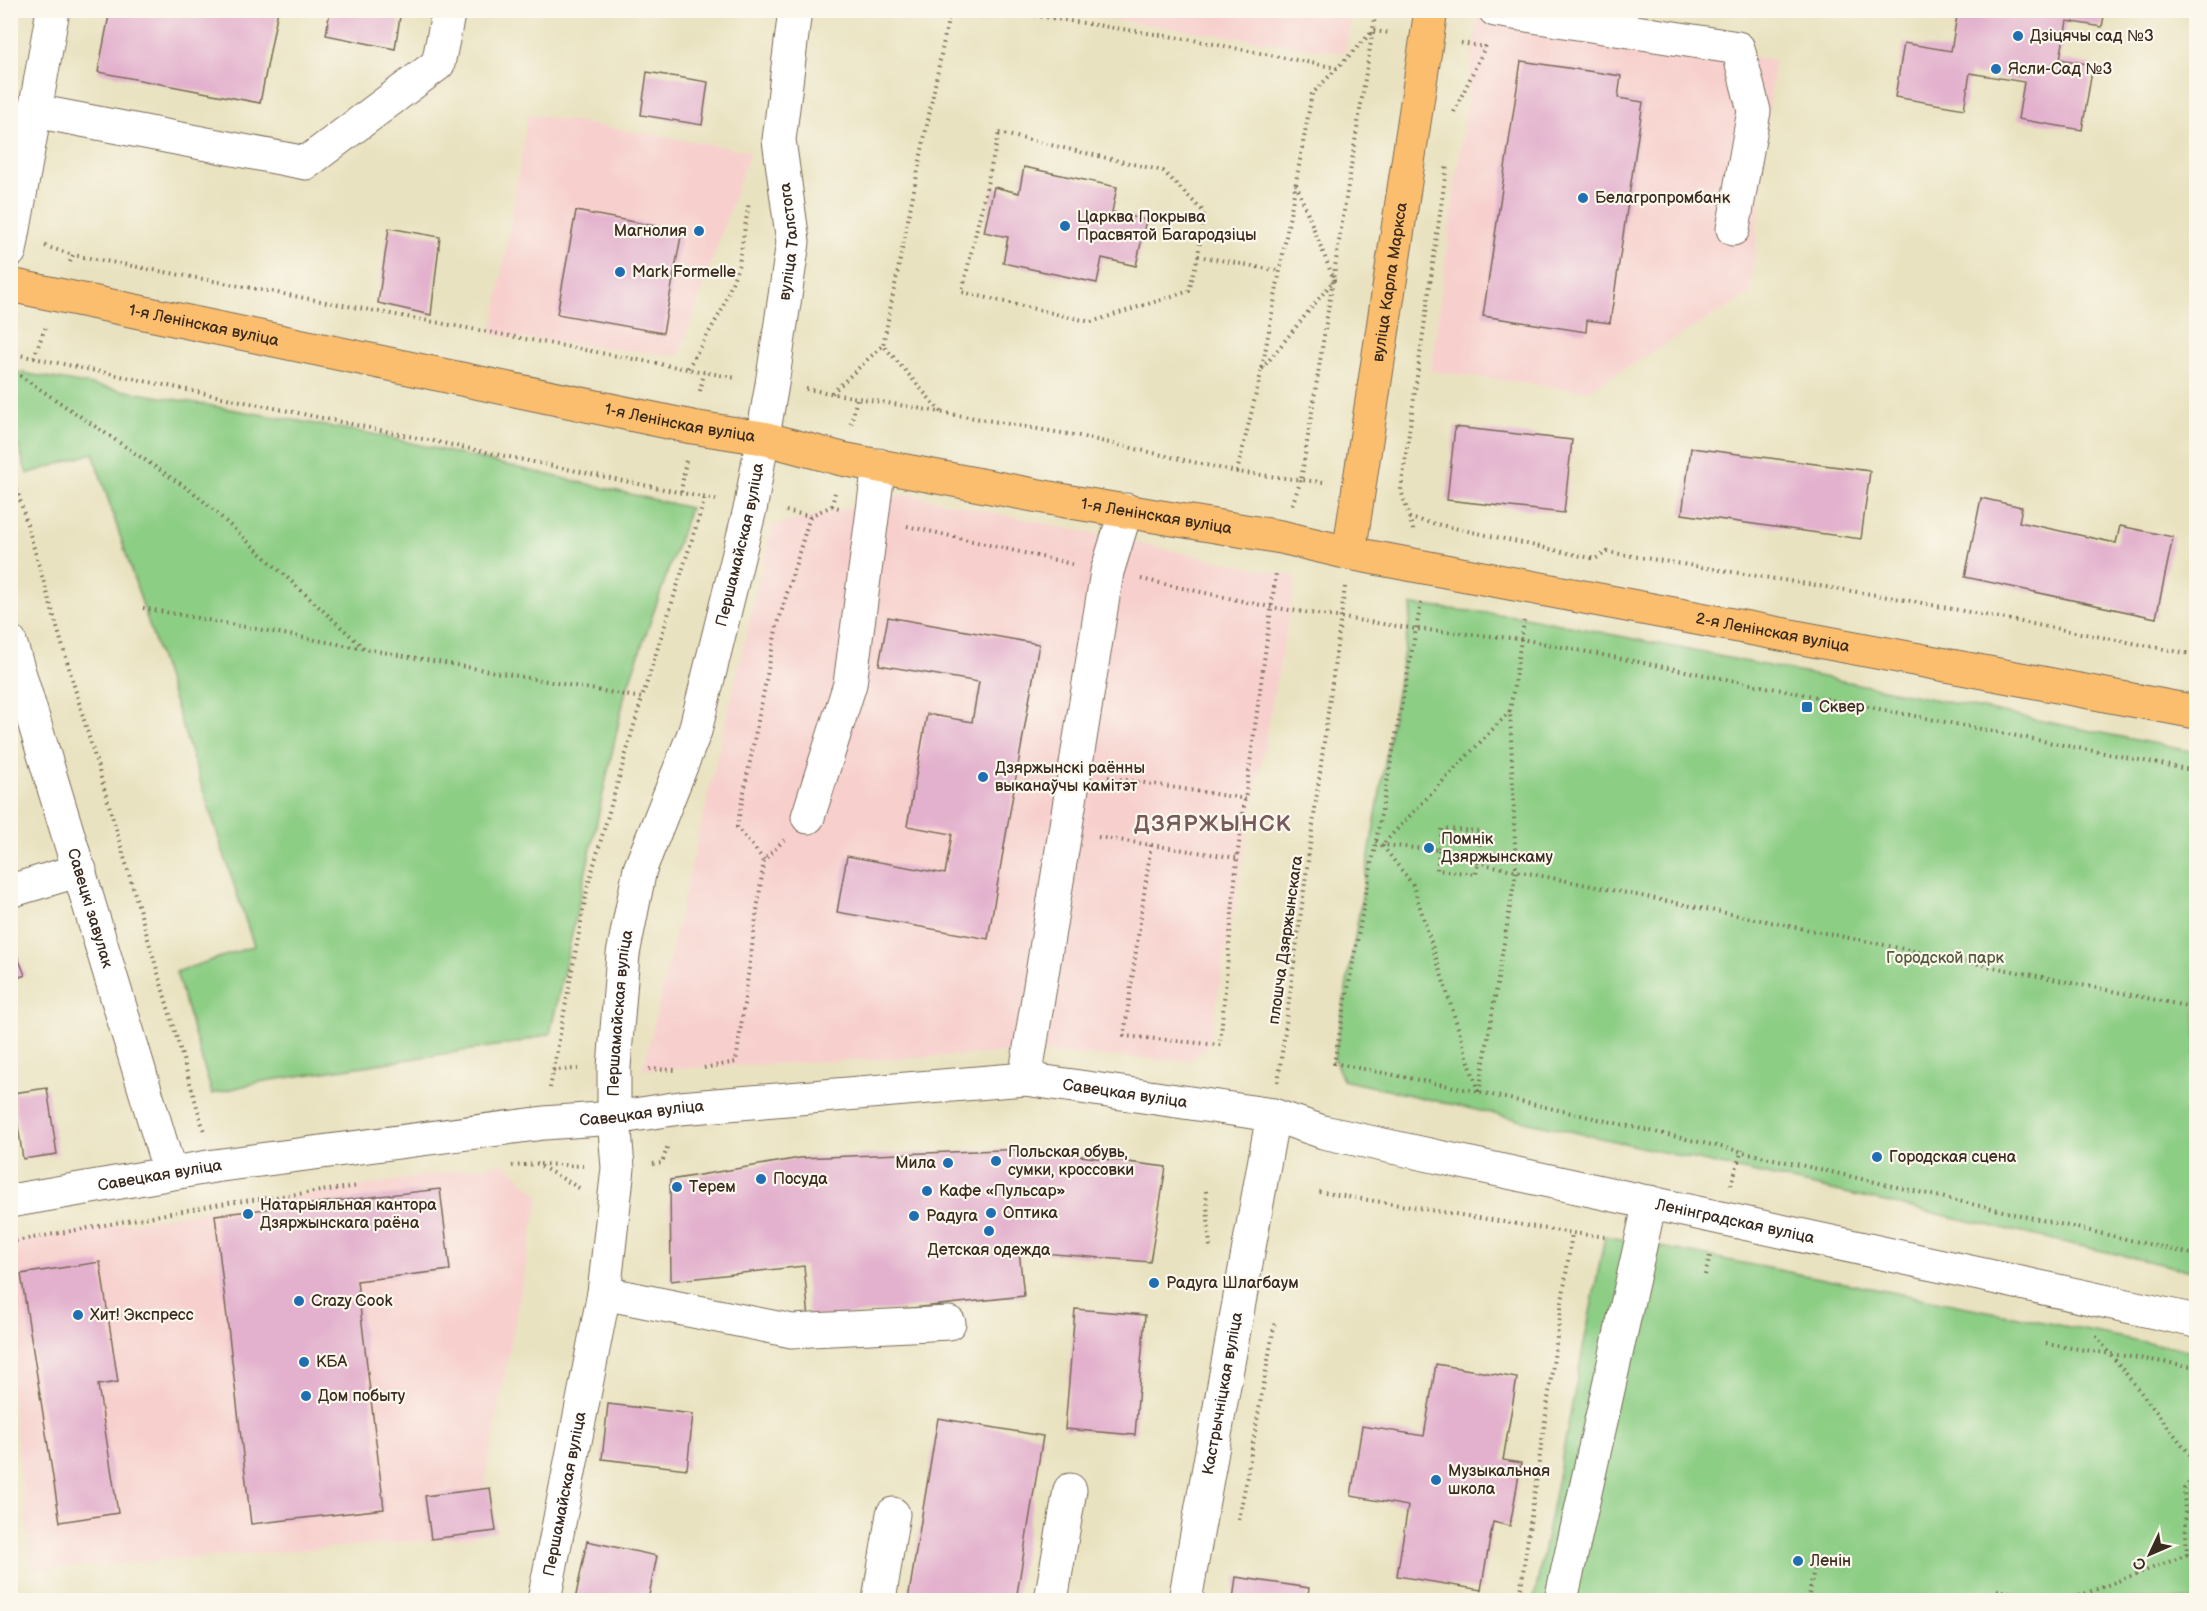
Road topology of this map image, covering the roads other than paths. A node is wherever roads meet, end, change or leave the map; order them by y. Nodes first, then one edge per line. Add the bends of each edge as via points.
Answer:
1 (53, 10) edge
2 (449, 10) edge
3 (795, 10) edge
4 (1495, 10) edge
5 (1647, 22) edge
6 (1428, 24) edge
7 (35, 111) junction
8 (1733, 229) dead end
9 (10, 251) edge
10 (10, 285) edge
11 (763, 438) junction
12 (879, 465) junction
13 (1126, 510) junction
14 (1350, 553) junction
15 (10, 642) edge
16 (2196, 712) edge
17 (808, 816) road end
18 (80, 870) junction
19 (10, 891) edge
20 (1025, 1079) junction
21 (1273, 1115) junction
22 (614, 1118) junction
23 (170, 1173) junction
24 (10, 1201) edge
25 (1650, 1202) junction
26 (604, 1293) junction
27 (2196, 1321) edge
28 (949, 1323) dead end
29 (1070, 1490) dead end
30 (893, 1514) dead end
31 (544, 1600) edge
32 (879, 1600) edge
33 (1051, 1600) edge
34 (1185, 1600) edge
35 (1561, 1600) edge

1 - 7 street
2 - 7 street via 438,64 306,163
3 - 11 street, вуліца Талстога via 779,140 793,242
4 - 5 street
5 - 8 street via 1738,48 1754,111
6 - 14 main road, вуліца Карла Маркса
7 - 9 street
10 - 11 main road, 1-я Ленінская вуліца via 692,427
11 - 12 main road, 1-я Ленінская вуліца
11 - 22 street, Першамайская вуліца via 751,505 695,731 640,869 623,954
12 - 13 main road, 1-я Ленінская вуліца
12 - 17 street via 850,684
13 - 14 main road, 1-я Ленінская вуліца
13 - 20 street via 1107,572
14 - 16 main road, 2-я Ленінская вуліца
15 - 18 street, Савецкі завулак
18 - 19 street
18 - 23 street, Савецкі завулак
20 - 21 street, Савецкая вуліца
20 - 22 street, Савецкая вуліца via 680,1108
21 - 25 street, Ленінградская вуліца via 1323,1132
21 - 34 street, Кастрычніцкая вуліца
22 - 23 street, Савецкая вуліца via 544,1123
22 - 26 street, Першамайская вуліца via 618,1168
23 - 24 street, Савецкая вуліца
25 - 27 street, Ленінградская вуліца
25 - 35 street
26 - 28 street via 792,1331
26 - 31 street, Першамайская вуліца
29 - 33 street
30 - 32 street

